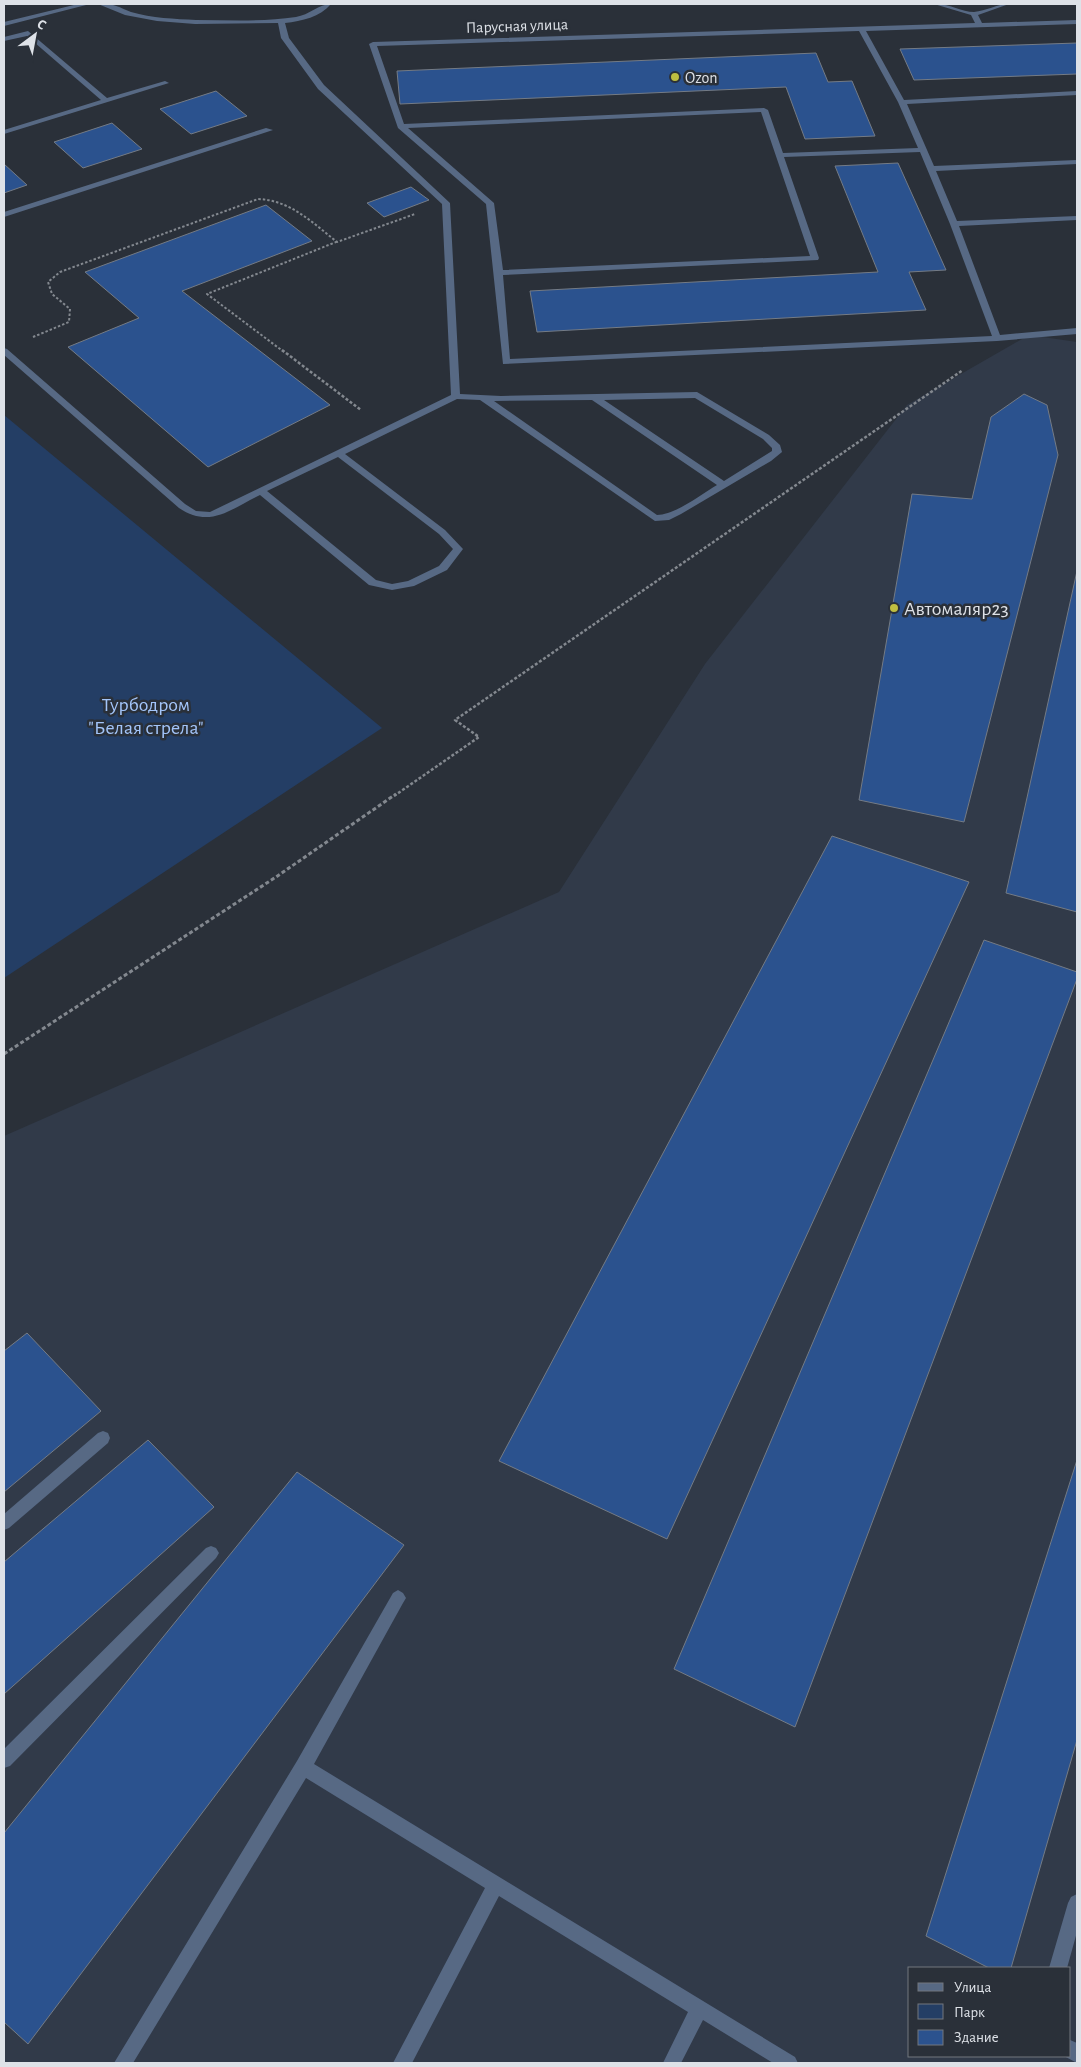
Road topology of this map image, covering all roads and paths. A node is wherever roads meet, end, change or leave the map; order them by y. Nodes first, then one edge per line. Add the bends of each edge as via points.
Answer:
1 (86, 4) edge
2 (102, 4) edge
3 (328, 4) edge
4 (938, 4) edge
5 (1006, 4) edge
6 (974, 14) junction
7 (281, 21) junction
8 (1077, 22) edge
9 (4, 24) edge
10 (980, 24) junction
11 (861, 30) junction
12 (4, 39) edge
13 (165, 83) dead end
14 (1077, 93) edge
15 (106, 101) junction
16 (902, 102) junction
17 (400, 126) junction
18 (269, 130) dead end
19 (4, 132) edge
20 (923, 150) junction
21 (780, 155) junction
22 (1077, 162) edge
23 (931, 169) junction
24 (446, 204) junction
25 (4, 215) edge
26 (1077, 218) edge
27 (954, 224) junction
28 (337, 242) junction
29 (499, 273) junction
30 (1077, 331) edge
31 (997, 338) junction
32 (28, 339) dead end
33 (970, 340) junction
34 (4, 351) edge
35 (456, 396) junction
36 (594, 397) junction
37 (483, 398) junction
38 (386, 430) junction
39 (338, 454) junction
40 (724, 485) junction
41 (260, 491) junction
42 (4, 1054) edge
43 (103, 1438) dead end
44 (4, 1523) edge
45 (210, 1553) dead end
46 (398, 1598) dead end
47 (4, 1760) edge
48 (304, 1767) junction
49 (496, 1885) junction
50 (1077, 1904) edge
51 (1058, 1967) edge
52 (699, 2010) junction
53 (123, 2063) edge
54 (402, 2063) edge
55 (672, 2063) edge
56 (789, 2063) edge

1 - 9 street
2 - 7 street via 157,19
3 - 7 street via 304,18
4 - 6 street
5 - 6 street
6 - 10 street
7 - 24 street via 284,38 321,87
8 - 10 street, Парусная улица
10 - 11 street, Парусная улица
11 - 16 street
11 - 17 street, Парусная улица via 373,44
12 - 15 street via 28,33
13 - 15 street
14 - 16 street
15 - 19 street
16 - 20 street
17 - 21 street via 764,110
17 - 29 street via 490,203
18 - 25 street
20 - 21 street
20 - 23 street
21 - 29 street via 815,258
22 - 23 street
23 - 27 street
24 - 28 path
24 - 35 street
26 - 27 street
27 - 31 street
28 - 32 path via 291,208 268,198 258,199 60,272 48,282 52,294 70,309 69,322
28 - 38 path via 208,294
29 - 33 street via 506,362
30 - 31 street
31 - 33 street
33 - 42 path via 972,352 966,368 455,720 479,737 276,877
34 - 41 street via 194,514 211,515
35 - 37 street
35 - 38 street
36 - 37 street
36 - 40 street
36 - 40 street via 697,395 777,447 777,452 768,459
37 - 40 street via 655,518 666,518
38 - 39 street
39 - 41 street
39 - 41 street via 442,532 458,549 443,568 410,584 373,583
43 - 44 street
45 - 47 street
46 - 48 street
48 - 49 street
48 - 53 street
49 - 52 street
49 - 54 street
50 - 51 street
52 - 55 street
52 - 56 street

